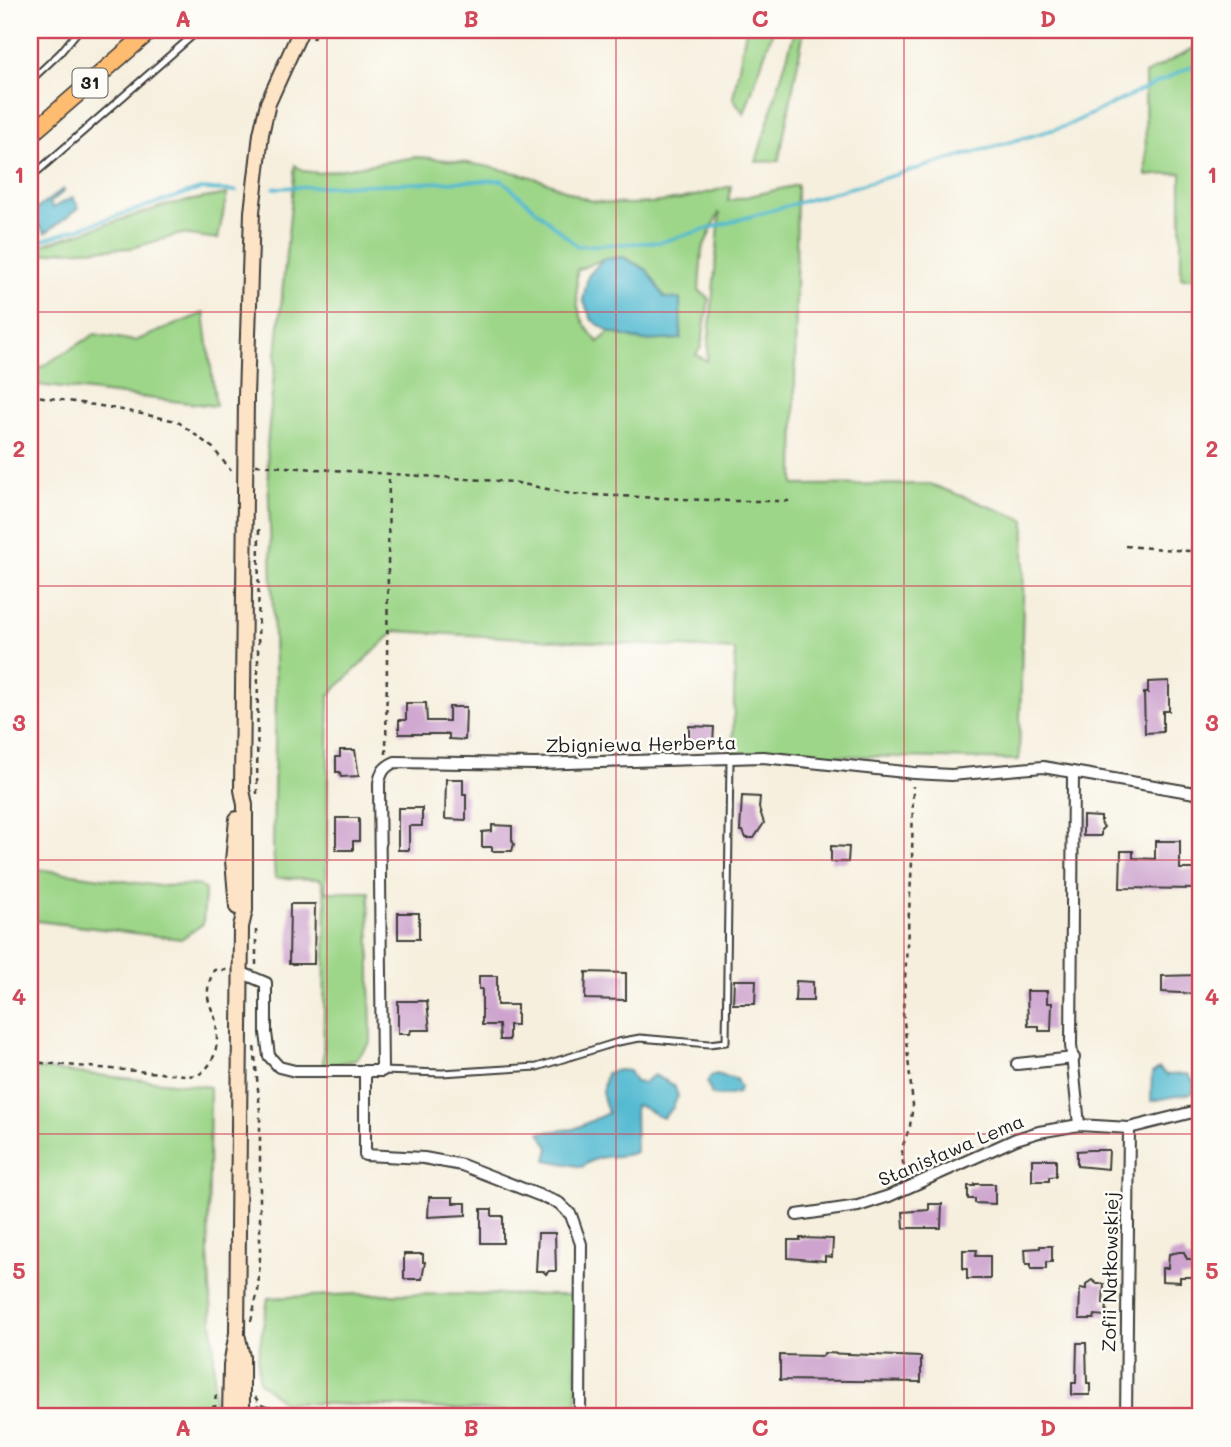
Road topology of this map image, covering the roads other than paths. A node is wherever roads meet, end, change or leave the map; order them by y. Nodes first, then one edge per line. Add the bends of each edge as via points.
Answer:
1 (79, 30) edge
2 (151, 30) edge
3 (200, 30) edge
4 (301, 30) edge
5 (30, 81) edge
6 (30, 135) edge
7 (30, 178) edge
8 (730, 760) junction
9 (1073, 774) junction
10 (1201, 794) edge
11 (240, 972) junction
12 (1074, 1058) junction
13 (1017, 1064) dead end
14 (365, 1071) junction
15 (382, 1071) junction
16 (1201, 1110) edge
17 (1079, 1125) junction
18 (1129, 1128) junction
19 (797, 1215) dead end
20 (243, 1332) junction
21 (230, 1417) edge
22 (242, 1417) edge
23 (580, 1417) edge
24 (1126, 1417) edge

1 - 5 lane
2 - 6 main road, 31
3 - 7 lane
4 - 11 main road via 268,103 251,237 253,470
8 - 9 street, Zbigniewa Herberta via 762,757 951,775 1043,767
8 - 15 lane via 726,1042 640,1038 537,1068
8 - 15 street, Zbigniewa Herberta via 395,762 386,766 379,783
9 - 10 street, Zbigniewa Herberta
9 - 12 street
11 - 14 street via 266,983 269,1056 278,1067
11 - 20 main road via 238,1280
12 - 13 street
12 - 17 street
14 - 15 street
14 - 23 street via 365,1155 462,1165 559,1203 571,1215 581,1244
16 - 18 street, Stanisława Lema
17 - 18 street, Stanisława Lema
17 - 19 street, Stanisława Lema via 1016,1139 858,1206
18 - 24 street, Zofii Nałkowskiej
20 - 21 main road via 231,1365
20 - 22 main road

